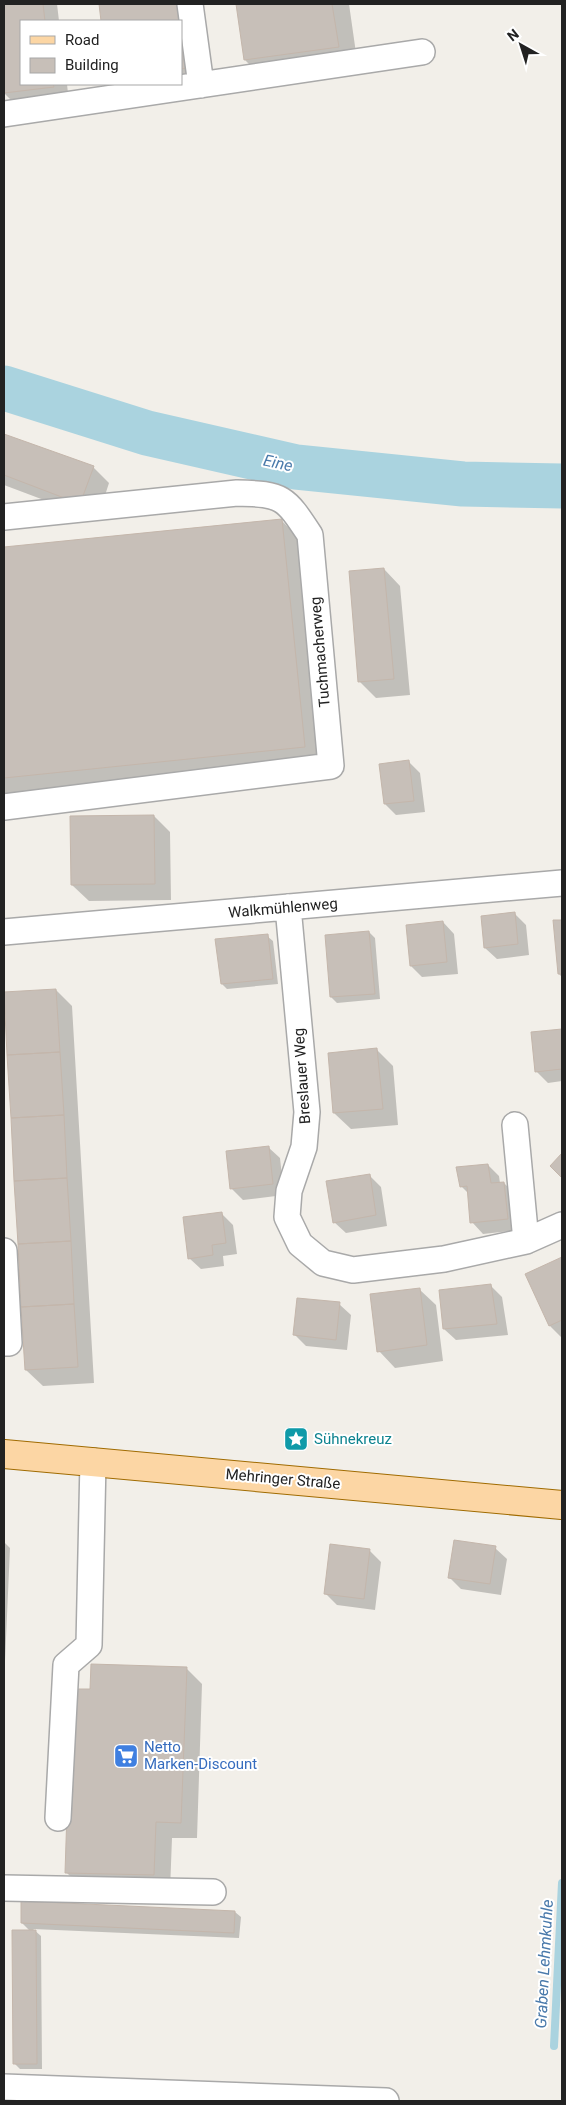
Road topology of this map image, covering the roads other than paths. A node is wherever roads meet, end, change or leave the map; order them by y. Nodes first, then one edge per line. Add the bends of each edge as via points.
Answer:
1 (190, 4) edge
2 (422, 52) dead end
3 (202, 85) junction
4 (4, 114) edge
5 (4, 517) edge
6 (4, 807) edge
7 (562, 883) edge
8 (288, 907) junction
9 (4, 932) edge
10 (516, 1125) dead end
11 (562, 1225) edge
12 (526, 1241) junction
13 (4, 1251) edge
14 (4, 1343) edge
15 (4, 1454) edge
16 (94, 1461) junction
17 (562, 1505) edge
18 (58, 1818) dead end
19 (4, 1888) edge
20 (213, 1892) dead end
21 (4, 2087) edge
22 (386, 2101) edge

1 - 3 street
2 - 3 street
3 - 4 street
5 - 6 street, Tuchmacherweg via 237,493 268,494 290,505 310,535 331,766
7 - 8 street, Walkmühlenweg
8 - 9 street, Walkmühlenweg
8 - 12 street, Breslauer Weg via 307,1112 304,1147 290,1191 287,1218 300,1244 323,1263 353,1270 444,1259
10 - 12 street
11 - 12 street, Breslauer Weg
13 - 14 street via 9,1343
15 - 16 main road, Mehringer Straße
16 - 17 main road, Mehringer Straße
16 - 18 street via 89,1645 66,1665
19 - 20 street
21 - 22 street

